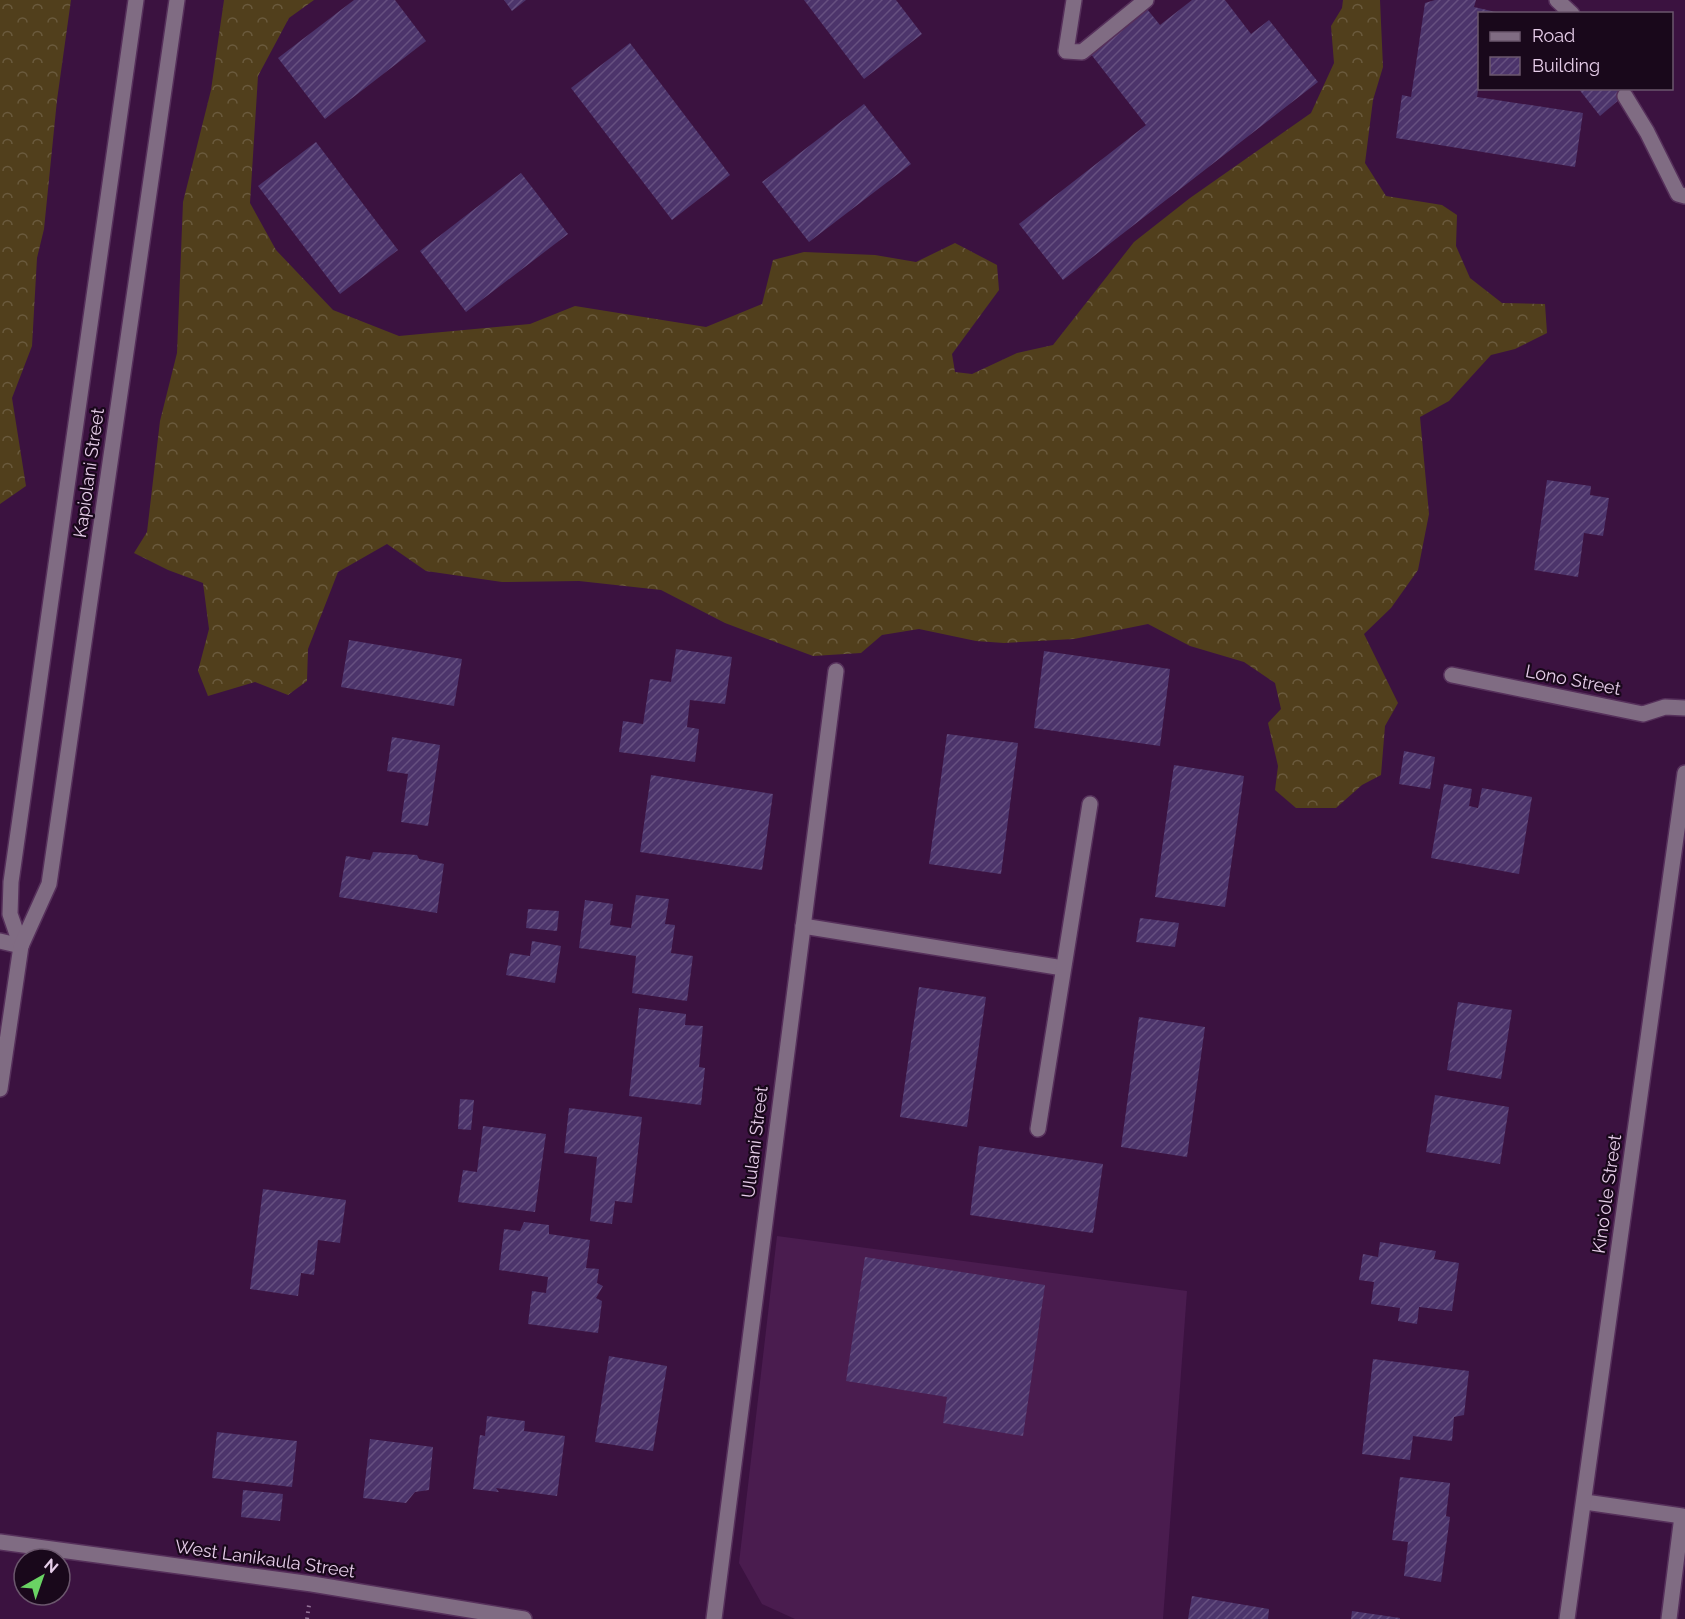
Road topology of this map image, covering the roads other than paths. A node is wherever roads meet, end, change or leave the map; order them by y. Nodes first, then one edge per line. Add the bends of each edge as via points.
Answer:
1 (136, 0) edge
2 (177, 0) edge
3 (1074, 0) edge
4 (1146, 0) edge
5 (1557, 0) edge
6 (1570, 12) edge
7 (1625, 96) dead end
8 (1685, 196) edge
9 (836, 671) dead end
10 (1452, 675) dead end
11 (1685, 708) edge
12 (1685, 773) edge
13 (1090, 804) dead end
14 (803, 926) junction
15 (0, 940) edge
16 (21, 946) junction
17 (1064, 968) junction
18 (0, 1089) edge
19 (1038, 1129) dead end
20 (1585, 1502) junction
21 (1683, 1515) edge
22 (0, 1542) edge
23 (524, 1619) edge
24 (714, 1619) edge
25 (1567, 1619) edge
26 (1669, 1619) edge

1 - 16 street, Kapiolani Street via 11,882 10,914
2 - 16 street, Kapiolani Street via 49,884
3 - 4 street via 1066,51 1082,52
5 - 6 street
7 - 8 street via 1678,194
9 - 14 street, Ululani Street
10 - 11 street, Lono Street via 1643,714 1665,707
12 - 20 street, Kinoʻole Street
13 - 17 street
14 - 17 street
14 - 24 street, Ululani Street
15 - 16 street
16 - 18 street, Kapiolani Street
17 - 19 street
20 - 21 street
20 - 25 street, Kinoʻole Street
21 - 26 street
22 - 23 street, West Lanikaula Street via 312,1584

